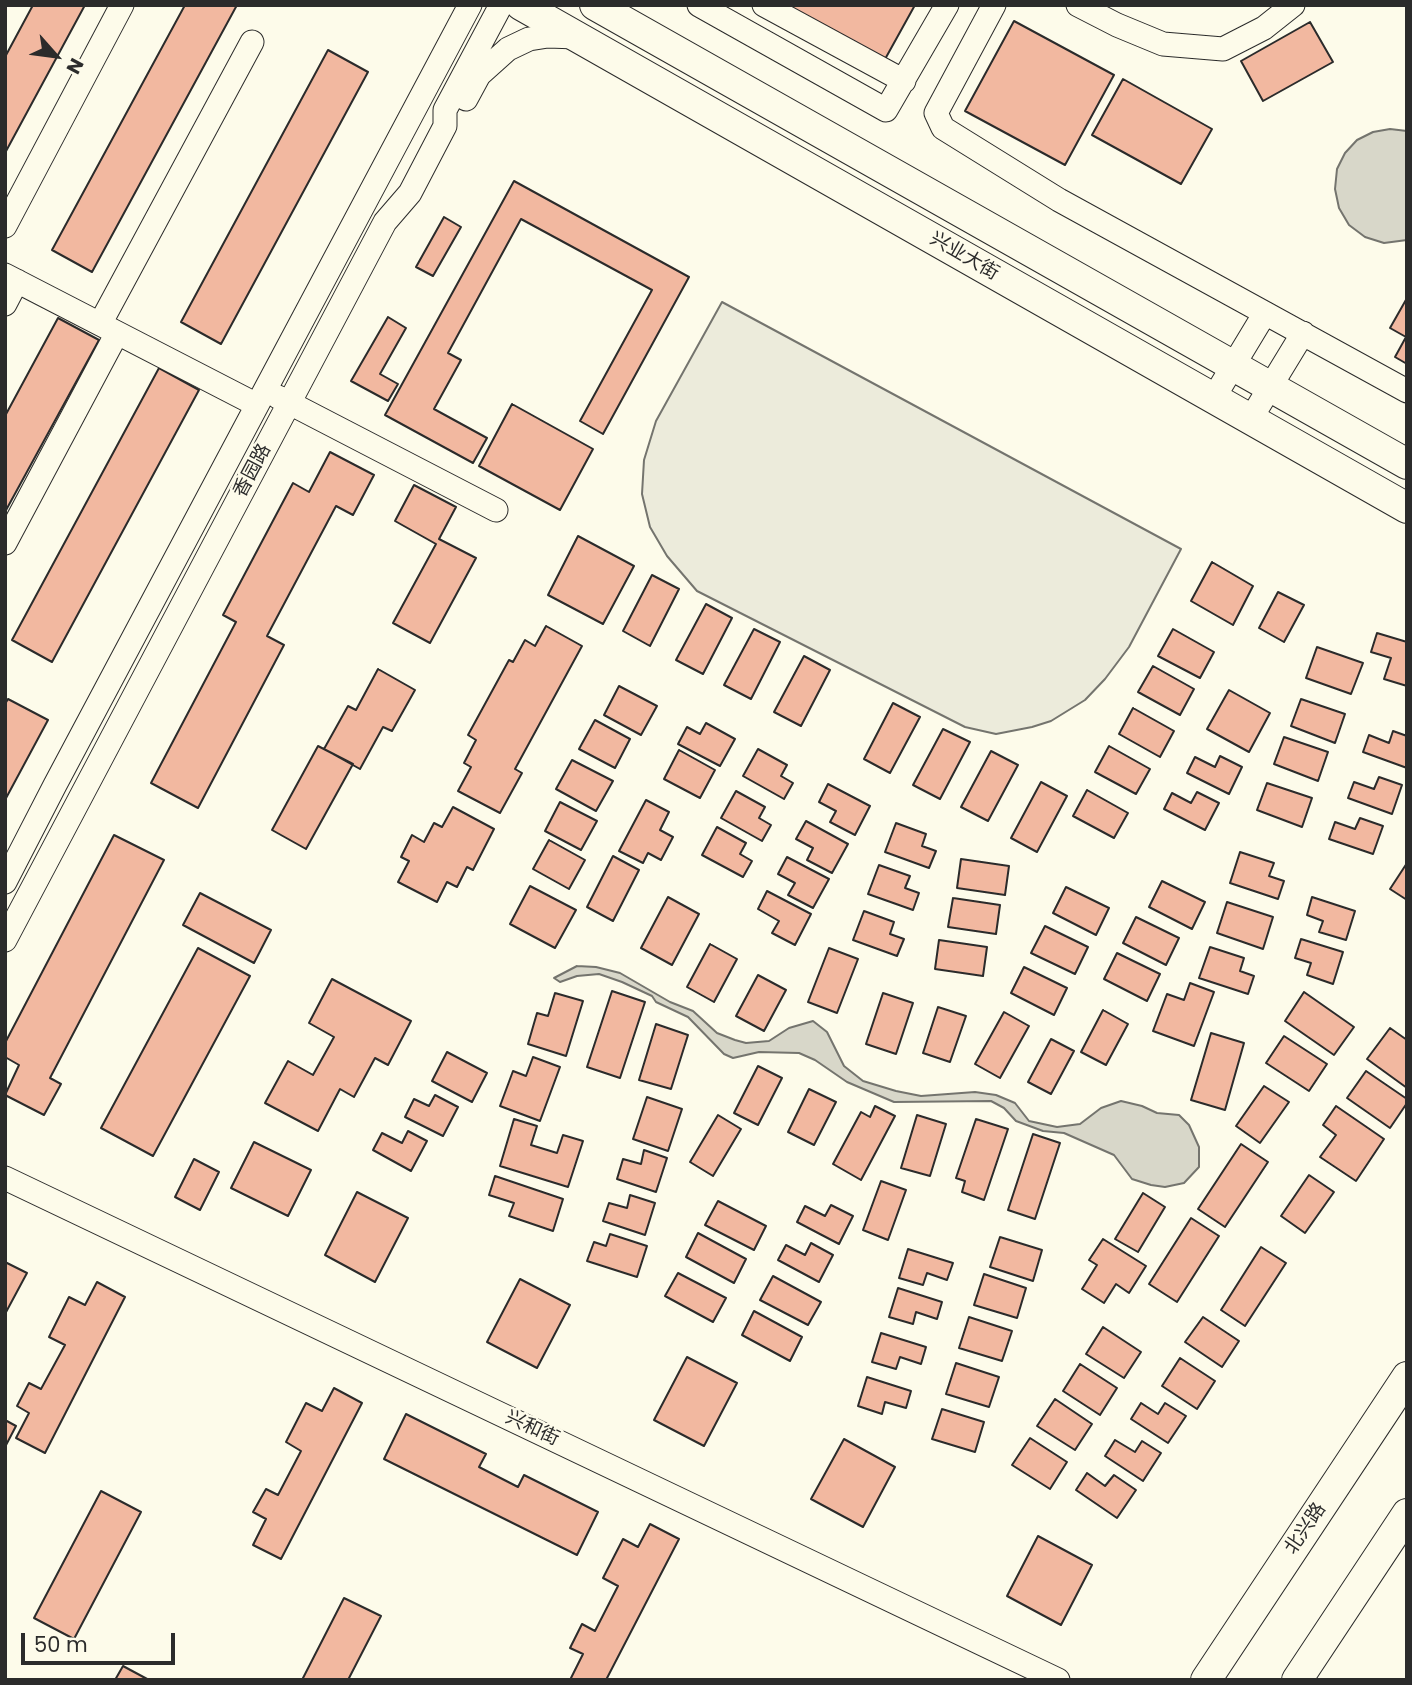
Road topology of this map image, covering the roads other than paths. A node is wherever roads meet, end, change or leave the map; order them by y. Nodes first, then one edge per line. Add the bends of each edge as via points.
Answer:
1 (122, 5) edge
2 (470, 5) edge
3 (501, 5) edge
4 (521, 5) edge
5 (595, 5) edge
6 (699, 5) edge
7 (764, 5) edge
8 (947, 5) edge
9 (994, 5) edge
10 (1078, 5) edge
11 (1293, 5) edge
12 (577, 37) junction
13 (252, 42) dead end
14 (904, 80) junction
15 (445, 126) junction
16 (5, 226) edge
17 (11, 278) edge
18 (5, 304) edge
19 (1265, 313) junction
20 (109, 329) junction
21 (1303, 333) junction
22 (1233, 366) junction
23 (1270, 387) junction
24 (1407, 391) edge
25 (261, 398) junction
26 (1213, 399) junction
27 (289, 403) junction
28 (1250, 419) junction
29 (1407, 464) edge
30 (1407, 509) edge
31 (496, 510) dead end
32 (5, 542) edge
33 (5, 882) edge
34 (5, 940) edge
35 (5, 1178) edge
36 (1407, 1377) edge
37 (1407, 1514) edge
38 (1058, 1680) edge
39 (1206, 1680) edge
40 (1297, 1680) edge

1 - 16 street
2 - 25 street, 香园路
3 - 15 street, 香园路 via 445,110
4 - 12 main road, 兴业大街
5 - 22 main road, 兴业大街
6 - 14 street via 886,110
7 - 14 street
8 - 14 street
9 - 19 street via 936,113 943,128 1059,200
10 - 11 street via 1163,44 1223,50 1264,28
12 - 15 street via 529,39 508,48 480,75 458,115
12 - 26 main road, 兴业大街
13 - 20 street
15 - 27 street, 香园路 via 410,193 385,222
17 - 18 street
17 - 20 street
19 - 21 street
19 - 22 street
20 - 25 street
20 - 32 street
21 - 23 street
21 - 24 street
22 - 23 main road, 兴业大街
22 - 26 street
23 - 28 street
23 - 29 main road, 兴业大街
25 - 27 street
25 - 33 street, 香园路
26 - 28 main road, 兴业大街
27 - 31 street
27 - 34 street, 香园路
28 - 30 main road, 兴业大街
35 - 38 street, 兴和街
36 - 39 main road, 北兴路
37 - 40 main road

